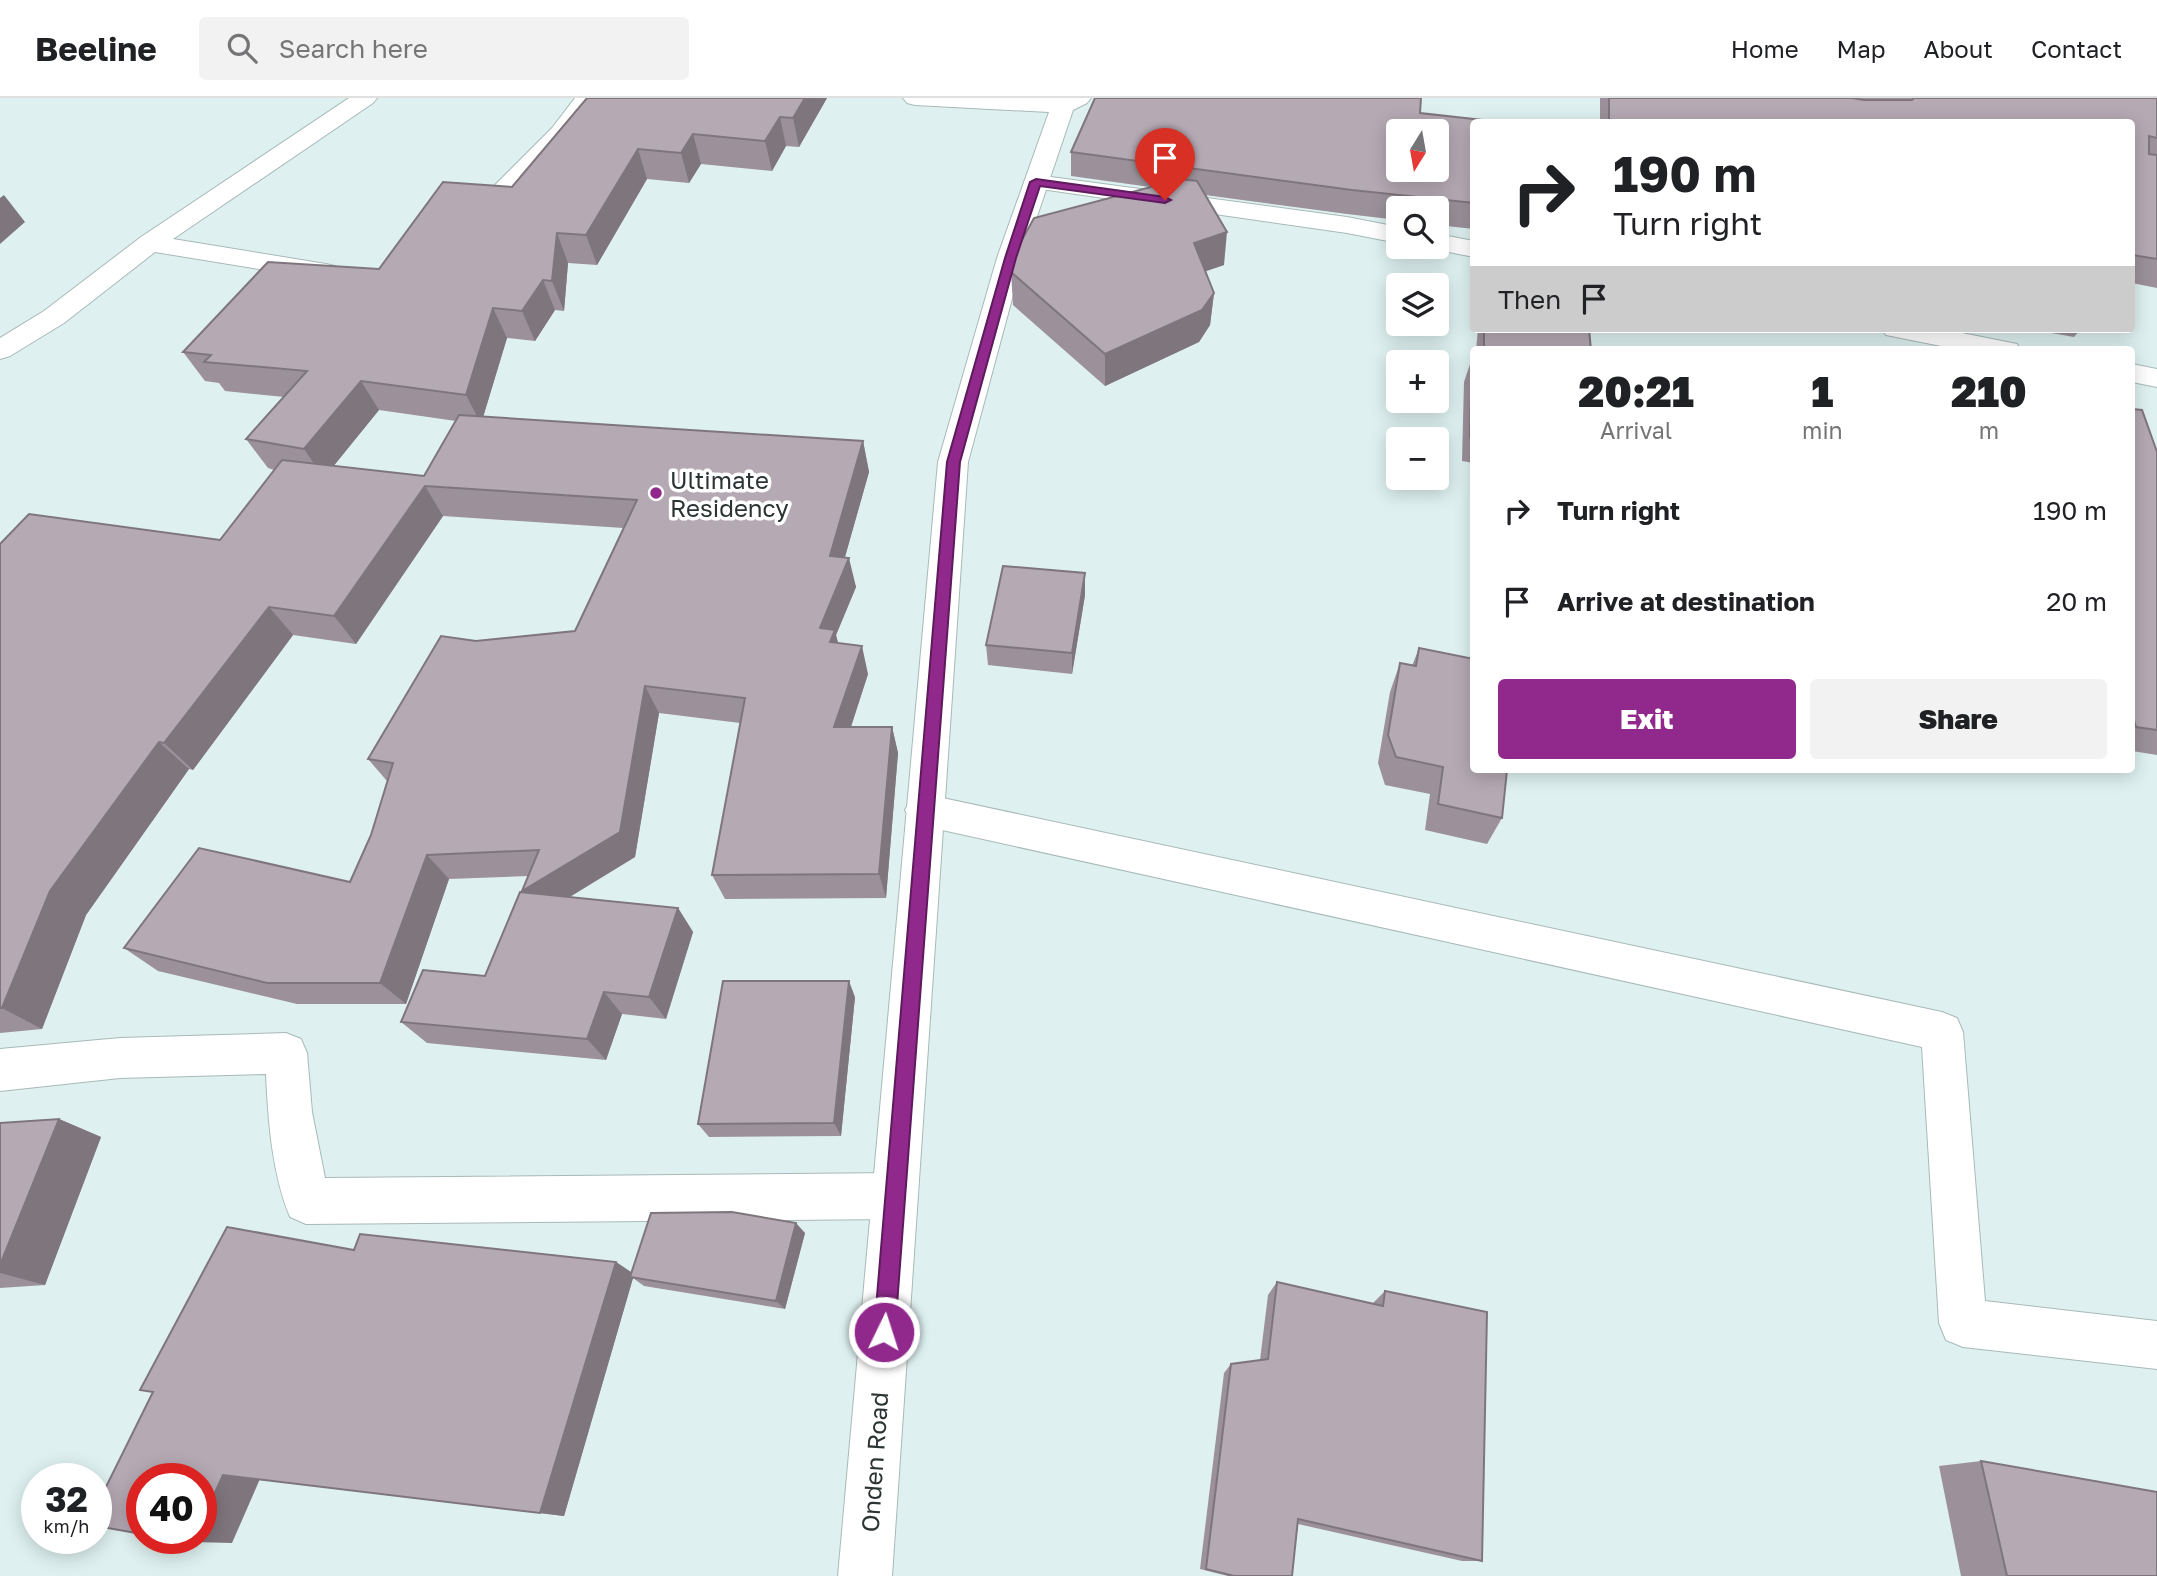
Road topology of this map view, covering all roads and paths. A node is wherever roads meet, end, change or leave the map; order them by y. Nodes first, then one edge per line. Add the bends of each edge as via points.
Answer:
1 (365, 98) edge
2 (587, 98) edge
3 (915, 98) edge
4 (1071, 102) edge
5 (1036, 182) junction
6 (436, 210) edge
7 (1386, 233) edge
8 (150, 243) junction
9 (1449, 244) edge
10 (1470, 248) edge
11 (344, 275) edge
12 (1917, 333) edge
13 (1986, 346) edge
14 (0, 350) edge
15 (2135, 374) edge
16 (2157, 378) edge
17 (924, 810) junction
18 (0, 1070) edge
19 (895, 1196) junction
20 (2157, 1345) edge
21 (865, 1576) edge

1 - 8 street
2 - 6 street via 494,201 445,200
3 - 4 street
4 - 5 street, Onden Road
5 - 7 street
5 - 17 street, Onden Road via 953,462
8 - 11 street
8 - 14 street via 54,317
9 - 10 street
12 - 13 street
15 - 16 street
17 - 19 street, Onden Road
17 - 20 street via 1942,1032 1963,1323
18 - 19 street via 120,1058 286,1053 290,1112 306,1201
19 - 21 street, Onden Road

